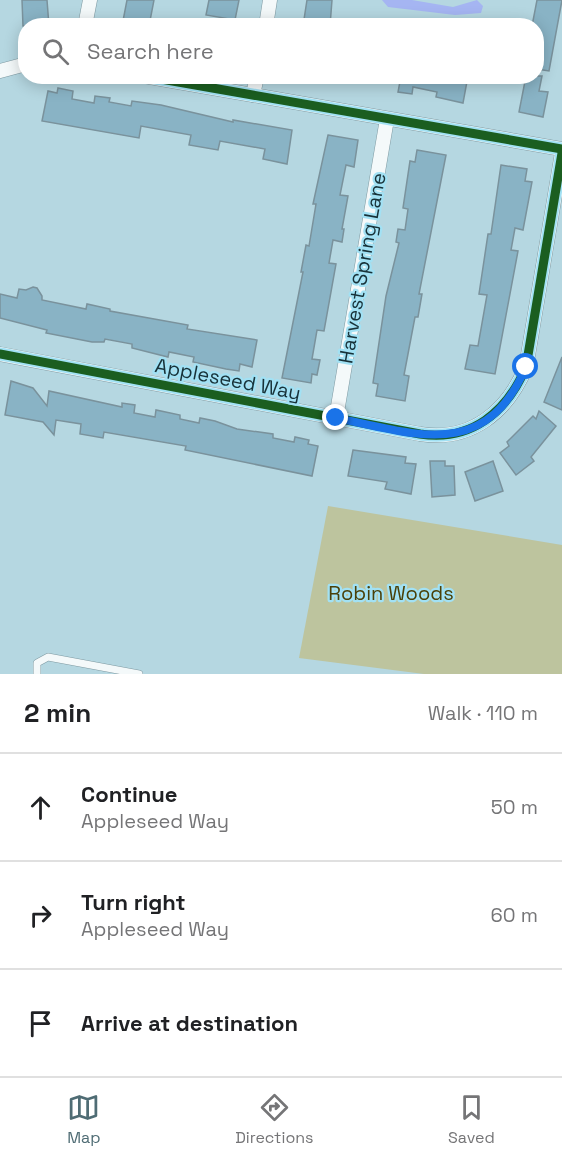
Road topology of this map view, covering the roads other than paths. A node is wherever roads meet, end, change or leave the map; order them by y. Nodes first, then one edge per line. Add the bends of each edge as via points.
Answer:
1 (90, 0) edge
2 (270, 0) edge
3 (87, 18) edge
4 (267, 18) edge
5 (18, 66) edge
6 (0, 71) edge
7 (188, 84) edge
8 (255, 84) edge
9 (253, 96) junction
10 (387, 119) junction
11 (562, 151) edge
12 (0, 354) edge
13 (336, 418) junction
14 (37, 674) edge
15 (139, 674) edge

1 - 3 street
2 - 4 street
5 - 6 street
7 - 9 street
8 - 9 street
9 - 10 street
10 - 11 street
10 - 13 street, Harvest Spring Lane
11 - 13 street, Appleseed Way via 526,367 507,401 486,421 446,436
12 - 13 street, Appleseed Way
14 - 15 lane via 37,663 48,657

